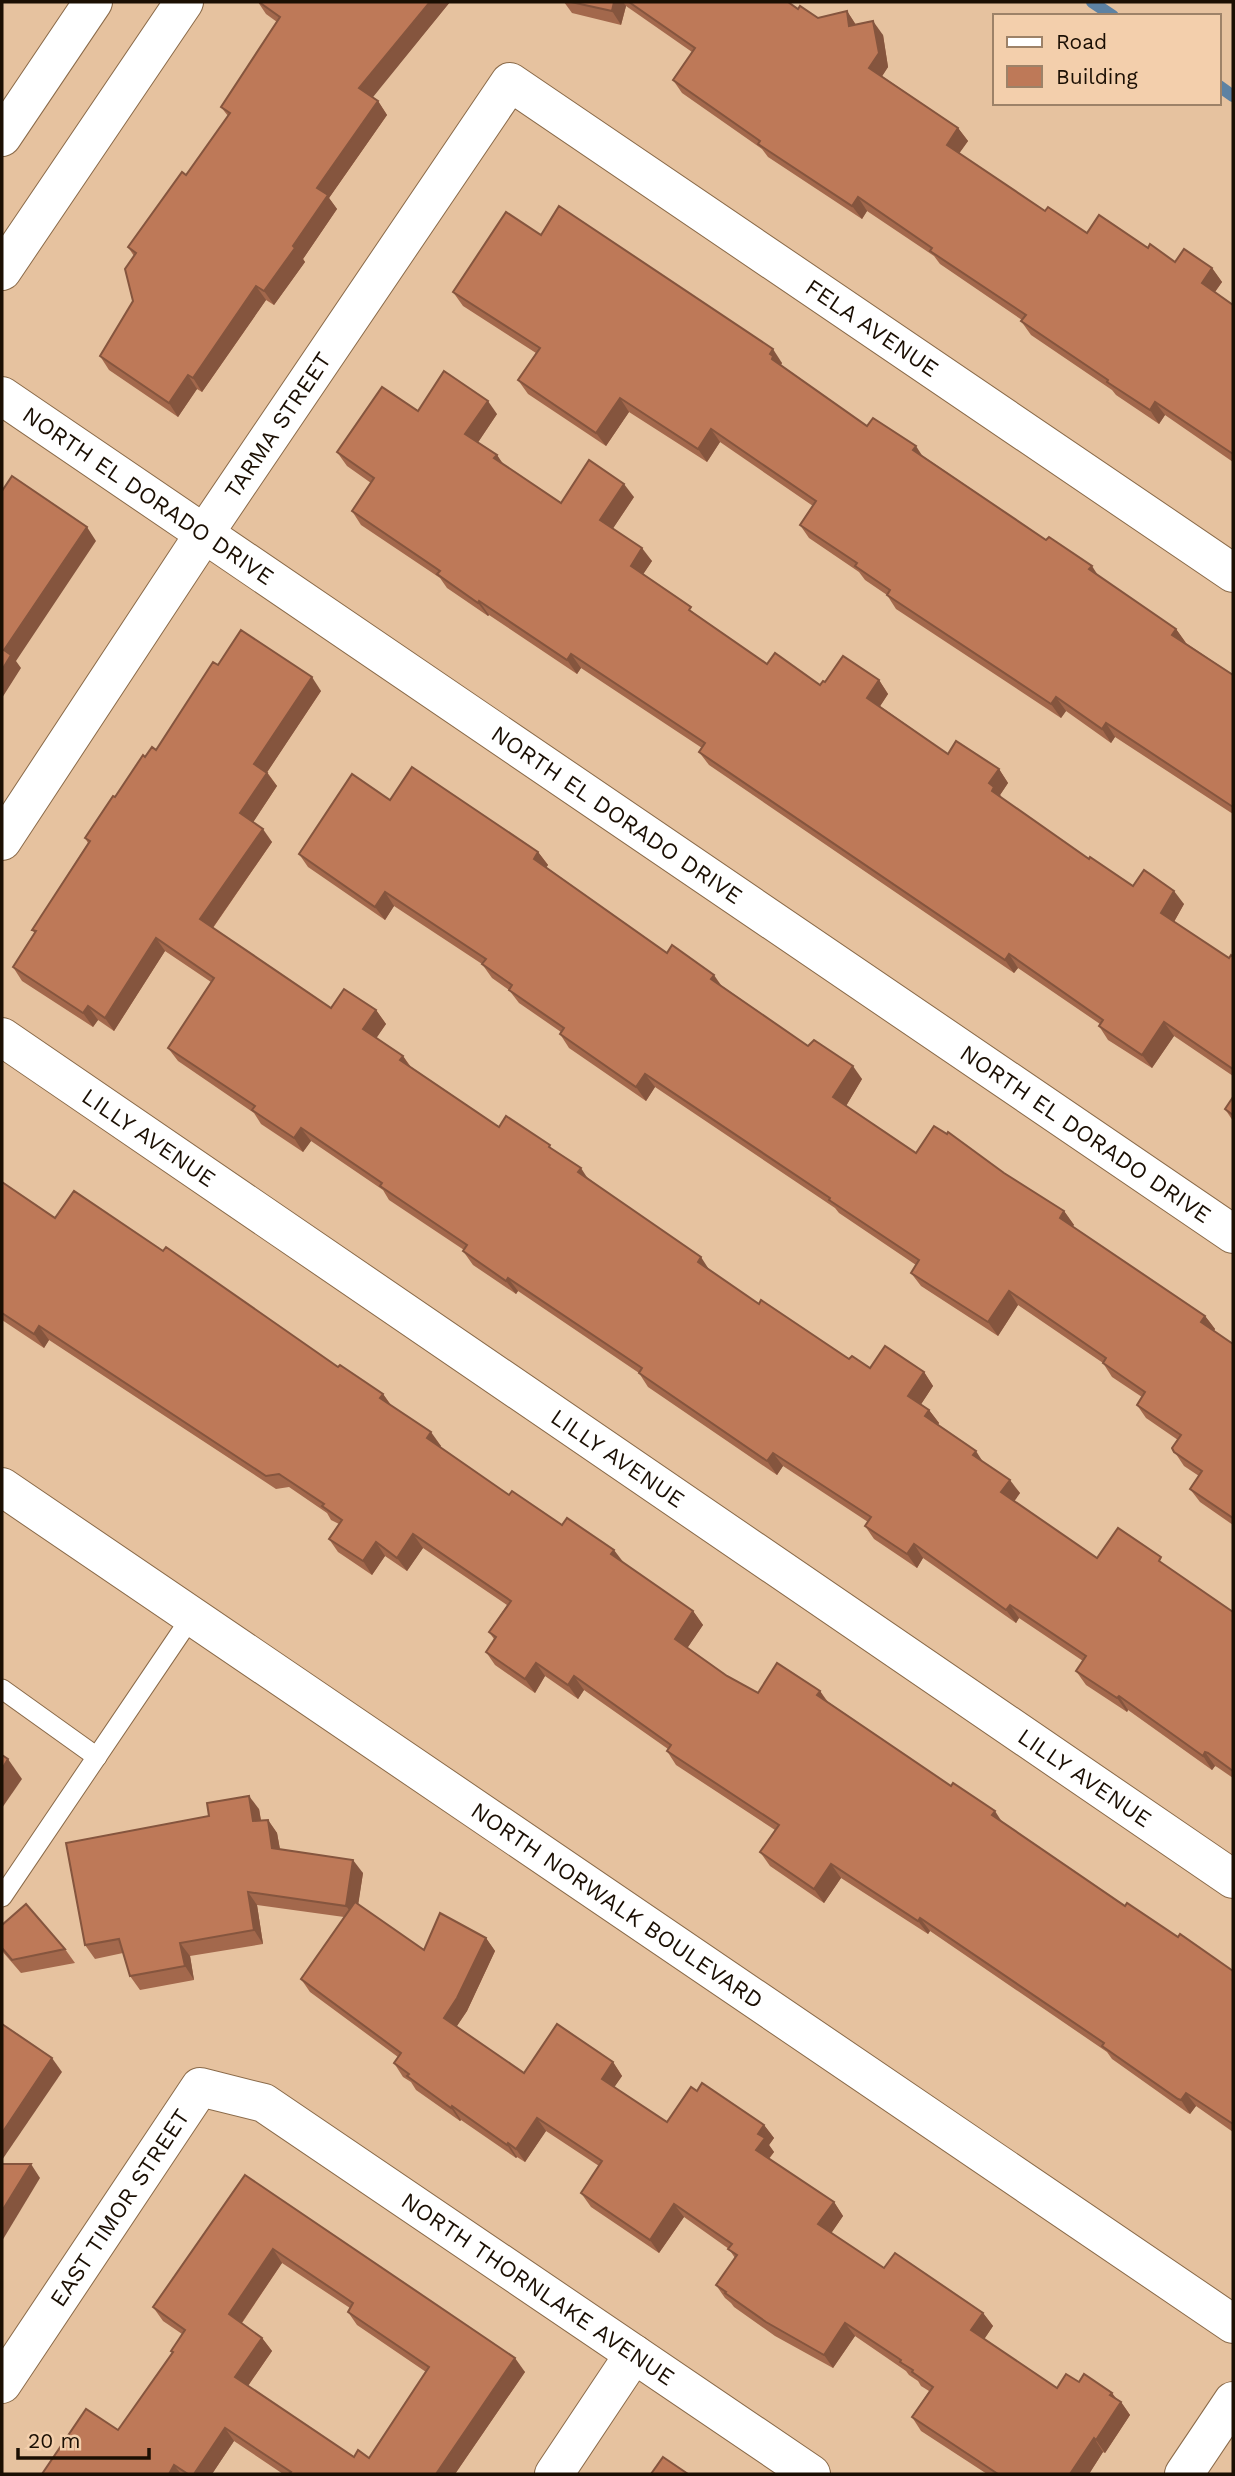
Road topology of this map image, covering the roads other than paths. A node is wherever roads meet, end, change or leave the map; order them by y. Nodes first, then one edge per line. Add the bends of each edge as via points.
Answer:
1 (93, 2) edge
2 (184, 2) edge
3 (510, 82) joint
4 (2, 137) edge
5 (2, 271) edge
6 (2, 396) edge
7 (204, 534) junction
8 (1233, 573) edge
9 (2, 841) edge
10 (2, 1037) edge
11 (1233, 1234) edge
12 (2, 1487) edge
13 (192, 1616) junction
14 (2, 1689) edge
15 (97, 1756) junction
16 (1233, 1879) edge
17 (2, 1897) edge
18 (264, 2104) joint
19 (1233, 2325) edge
20 (634, 2354) junction
21 (2, 2384) edge
22 (1233, 2401) edge
23 (554, 2474) edge
24 (811, 2474) edge
25 (1184, 2474) edge

1 - 4 street
2 - 5 street
3 - 7 street, TARMA STREET
3 - 8 street, FELA AVENUE
6 - 7 street, NORTH EL DORADO DRIVE
7 - 9 street, TARMA STREET
7 - 11 street, NORTH EL DORADO DRIVE
10 - 16 street, LILLY AVENUE
12 - 13 street, NORTH NORWALK BOULEVARD
13 - 15 lane
13 - 19 street, NORTH NORWALK BOULEVARD
14 - 15 lane
15 - 17 lane
18 - 20 street, NORTH THORNLAKE AVENUE
18 - 21 street, EAST TIMOR STREET via 200,2087
20 - 23 street
20 - 24 street, NORTH THORNLAKE AVENUE
22 - 25 street

